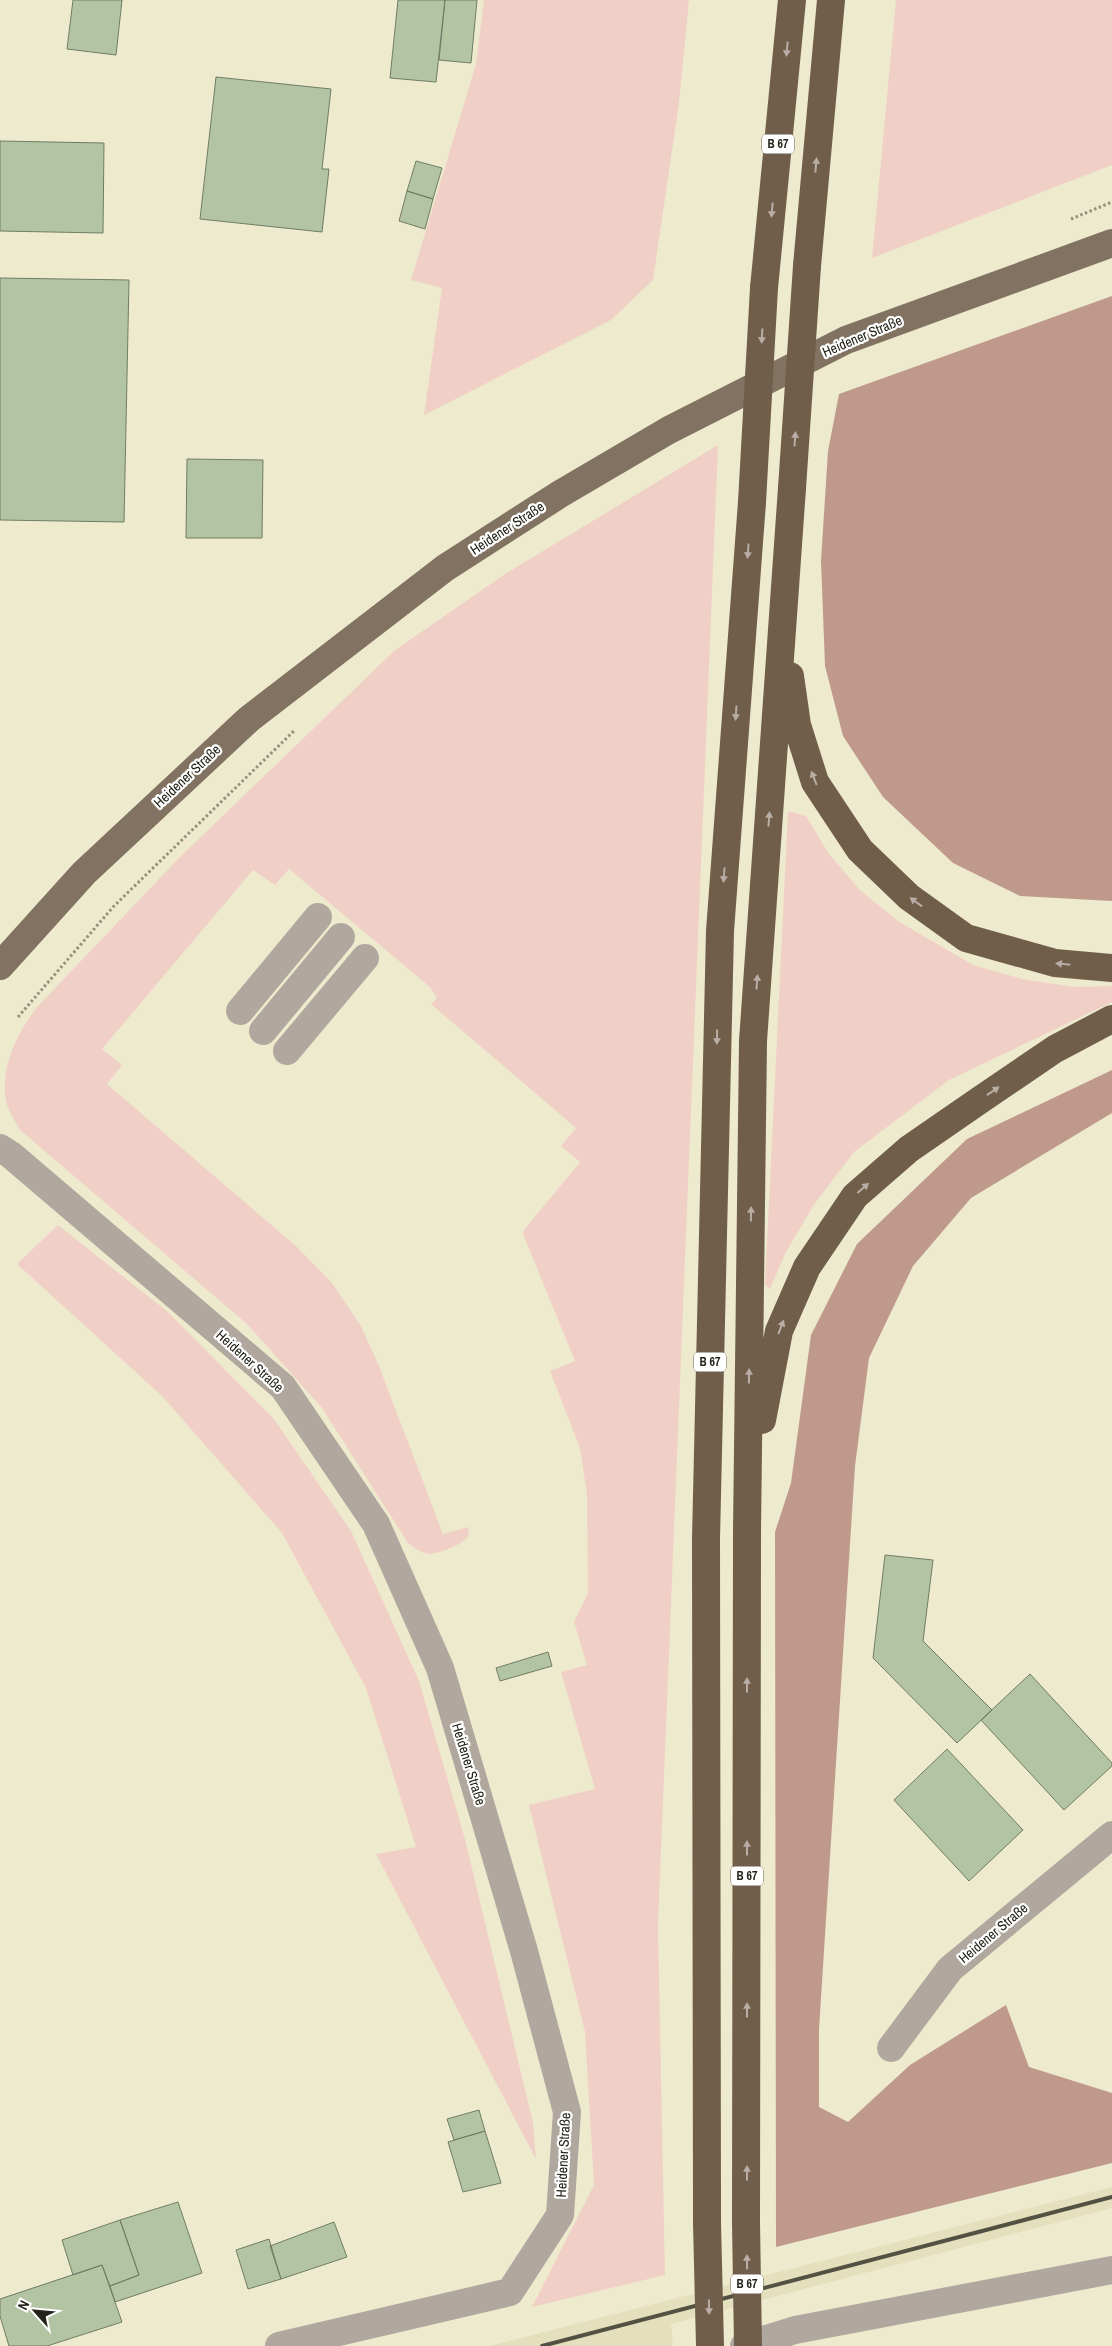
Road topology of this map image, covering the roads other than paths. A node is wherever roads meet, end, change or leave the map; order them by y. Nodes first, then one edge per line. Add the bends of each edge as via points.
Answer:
1 (792, 0) edge
2 (831, 0) edge
3 (1112, 243) edge
4 (792, 488) junction
5 (318, 918) dead end
6 (341, 937) dead end
7 (365, 958) dead end
8 (0, 966) edge
9 (1112, 968) edge
10 (240, 1011) dead end
11 (1112, 1019) edge
12 (263, 1030) dead end
13 (287, 1051) dead end
14 (0, 1148) edge
15 (747, 1530) junction
16 (1112, 1835) edge
17 (891, 2048) dead end
18 (1112, 2270) edge
19 (279, 2346) edge
20 (710, 2346) edge
21 (746, 2346) edge

1 -> 20 highway, B 67, bridge via 764,288 752,502 720,931 706,1539
4 -> 2 highway, B 67, bridge via 807,266
3 - 8 main road, Heidener Straße via 846,340 668,430 453,563 249,718 84,874
9 -> 4 highway via 1055,963 966,938 910,897 860,850 845,828 815,782 797,725 787,651
15 -> 4 highway, B 67 via 753,1042
5 - 10 street
6 - 12 street
7 - 13 street
15 -> 11 highway via 765,1399 779,1331 807,1267 855,1196 909,1149 980,1100 1055,1049
14 - 19 street, Heidener Straße via 283,1387 376,1524 440,1668 524,1950 567,2112 560,2215 510,2292
21 -> 15 highway, B 67, bridge
16 - 17 street, Heidener Straße via 950,1969
18 - 21 street via 795,2330

